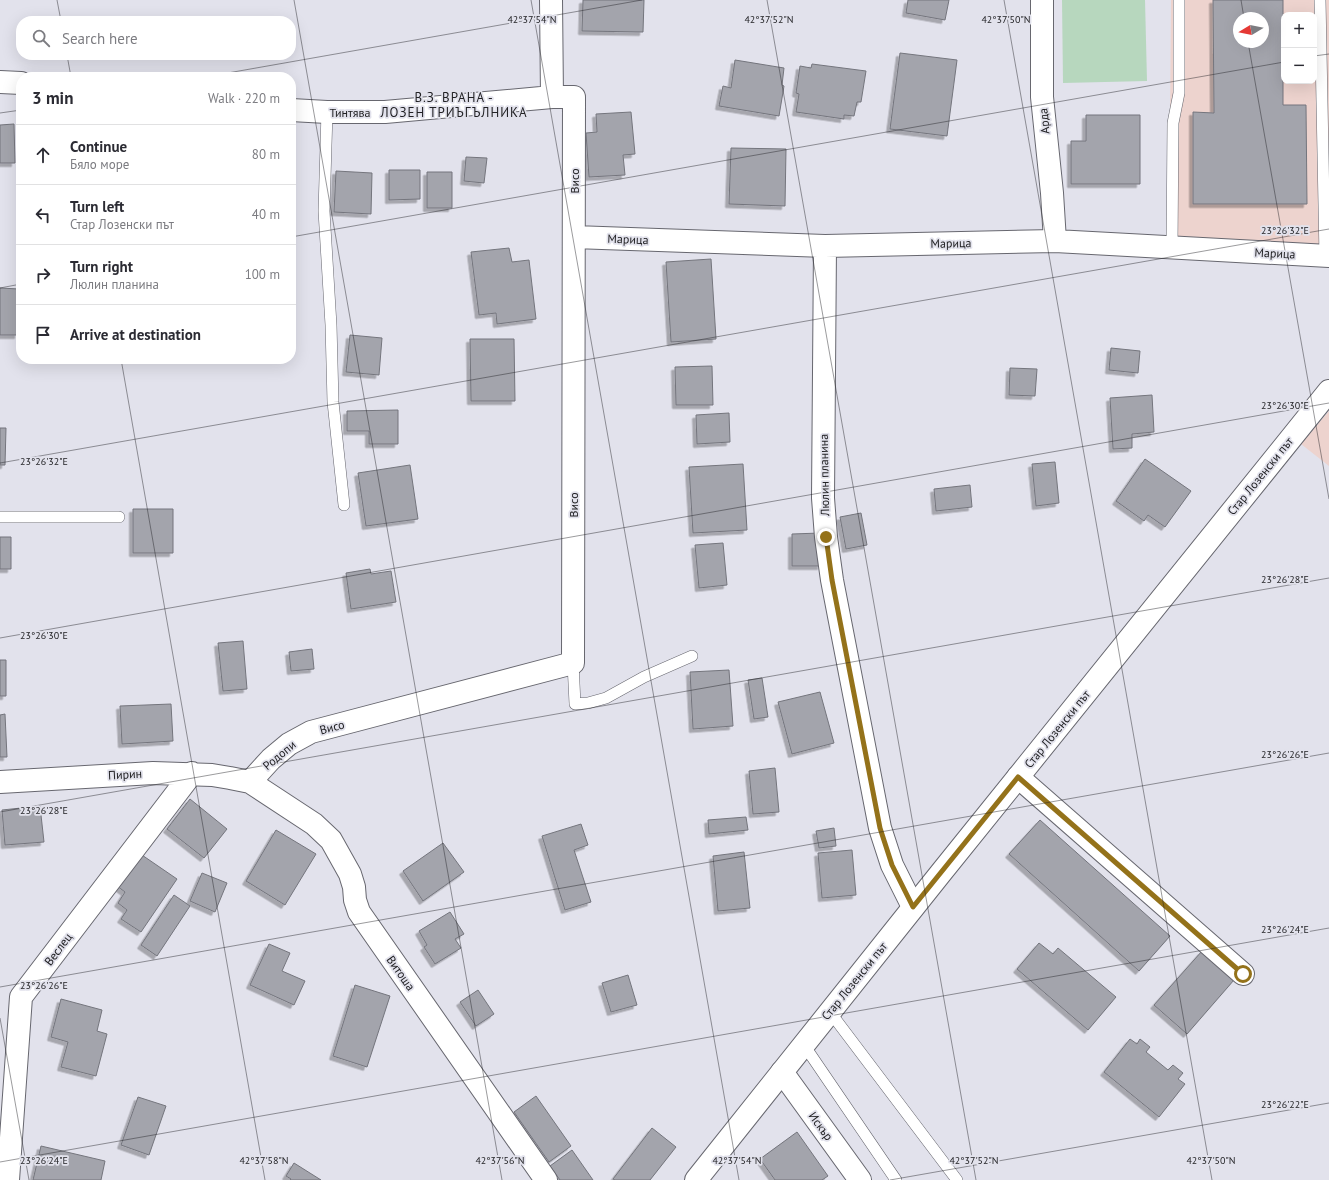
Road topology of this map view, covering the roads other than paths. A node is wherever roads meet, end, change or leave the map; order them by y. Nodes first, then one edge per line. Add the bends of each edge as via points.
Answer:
1 (551, 0) edge
2 (1042, 0) edge
3 (1179, 0) edge
4 (1320, 0) edge
5 (0, 82) edge
6 (16, 83) edge
7 (552, 97) junction
8 (296, 110) edge
9 (327, 112) junction
10 (574, 236) junction
11 (1055, 241) junction
12 (825, 246) junction
13 (1172, 248) junction
14 (1327, 256) edge
15 (1329, 391) edge
16 (344, 506) dead end
17 (0, 517) edge
18 (119, 517) dead end
19 (692, 656) dead end
20 (573, 663) junction
21 (311, 732) joint
22 (192, 773) junction
23 (1018, 777) junction
24 (0, 782) edge
25 (250, 782) junction
26 (913, 907) junction
27 (1243, 974) dead end
28 (830, 1012) junction
29 (804, 1044) junction
30 (782, 1072) junction
31 (8, 1180) edge
32 (546, 1180) edge
33 (696, 1180) edge
34 (860, 1180) edge
35 (896, 1180) edge
36 (957, 1180) edge

1 - 7 street
2 - 11 street, Арда via 1042,97
3 - 13 lane via 1179,93 1173,123
4 - 14 lane
5 - 6 street
7 - 9 street, Тинтява via 385,112
7 - 10 street, Висо via 574,97
8 - 9 street, Тинтява
9 - 16 lane via 324,211 333,402
10 - 12 street, Марица
10 - 20 street, Висо
11 - 12 street, Марица
11 - 13 street, Марица
12 - 26 street, Люлин планина via 823,498 827,545 880,828 892,865
13 - 14 street, Марица
15 - 23 street, Стар Лозенски път
17 - 18 lane
19 - 20 lane via 644,677 606,698 575,704
20 - 21 street, Висо
21 - 25 street, Родопи via 289,744
22 - 24 street, Пирин
22 - 25 street, Пирин
22 - 31 street, Веслец via 21,997
23 - 26 street, Стар Лозенски път
23 - 27 street
25 - 32 street, Витоша via 314,824 331,840 350,874 359,912
26 - 28 street, Стар Лозенски път
28 - 29 street, Стар Лозенски път
28 - 36 lane
29 - 30 street, Стар Лозенски път
29 - 35 lane
30 - 33 street, Стар Лозенски път
30 - 34 street, Искър

